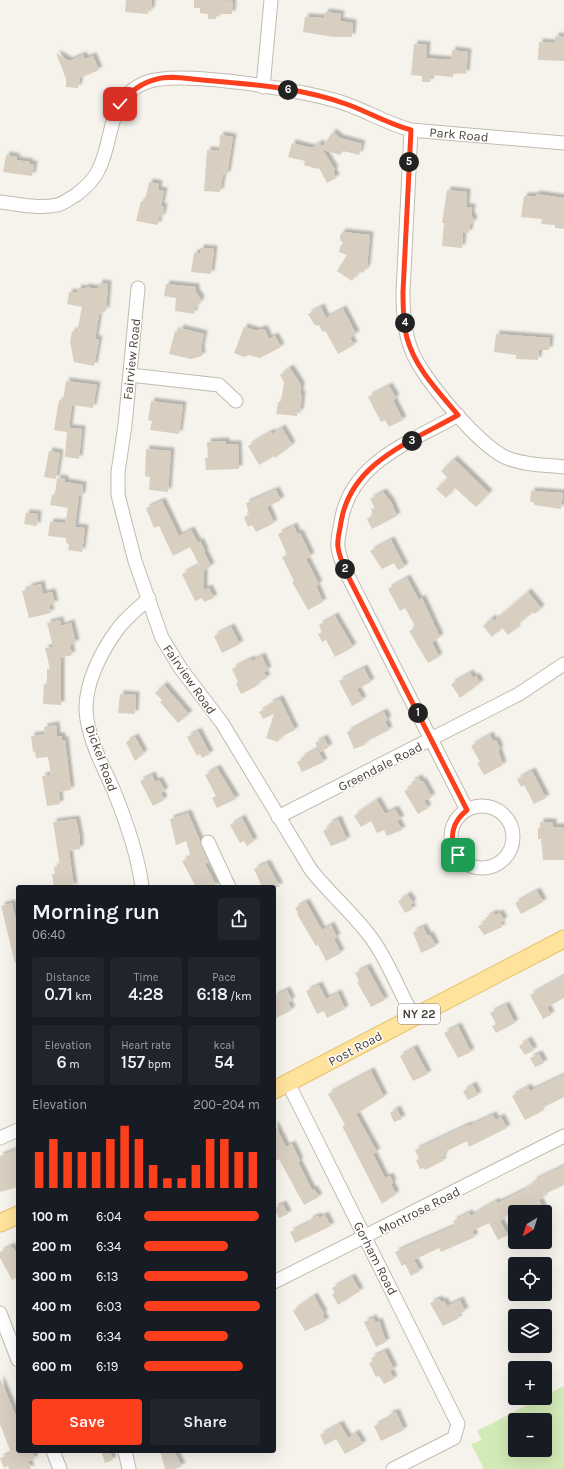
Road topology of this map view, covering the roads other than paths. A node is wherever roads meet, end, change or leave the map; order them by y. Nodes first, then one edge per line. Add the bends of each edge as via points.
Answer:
1 (272, 0) edge
2 (263, 87) junction
3 (411, 130) junction
4 (564, 143) edge
5 (0, 202) edge
6 (138, 288) dead end
7 (130, 374) junction
8 (236, 400) dead end
9 (458, 415) junction
10 (564, 467) edge
11 (149, 598) junction
12 (564, 664) edge
13 (432, 739) junction
14 (467, 810) junction
15 (278, 817) junction
16 (208, 842) dead end
17 (142, 885) edge
18 (228, 885) edge
19 (564, 939) edge
20 (414, 1017) junction
21 (281, 1086) edge
22 (16, 1131) edge
23 (564, 1136) edge
24 (0, 1138) edge
25 (16, 1215) edge
26 (0, 1223) edge
27 (365, 1237) junction
28 (276, 1281) edge
29 (0, 1313) edge
30 (16, 1355) edge
31 (54, 1453) edge
32 (125, 1453) edge
33 (60, 1469) edge
34 (129, 1469) edge
35 (393, 1469) edge

1 - 2 street
2 - 3 street, Park Road via 322,97
2 - 5 street, Park Road via 174,78 159,78 146,82 136,87 120,104 109,130 99,170 81,191 58,205 37,206
3 - 4 street, Park Road
3 - 9 street via 403,292 407,338 420,367
6 - 7 street, Fairview Road
7 - 8 street via 219,385
7 - 11 street, Fairview Road via 118,472 118,495 135,561
9 - 10 street via 488,447 507,458 524,463
9 - 13 street via 373,464 355,486 346,503 338,535 339,552 349,578
11 - 15 street, Fairview Road via 162,638 181,669 222,723
11 - 17 street, Dickel Road via 118,628 102,655 93,673 86,710 97,752 128,829
12 - 13 street, Greendale Road via 518,694
13 - 14 street
13 - 15 street, Greendale Road
14 - 14 street via 459,816 453,826 454,848 458,855 474,866 493,866 501,861 512,845 509,821 501,812 490,807 481,806
15 - 20 street, Fairview Road via 311,870 372,939
16 - 18 street
19 - 20 main road, Post Road / NY 22
20 - 21 main road, Post Road / NY 22
21 - 27 street, Gorham Road
22 - 24 street
23 - 27 street, Montrose Road
25 - 26 main road
27 - 28 street, Montrose Road
27 - 35 street, Gorham Road via 458,1424 454,1438
29 - 30 street
31 - 33 street
32 - 34 street

